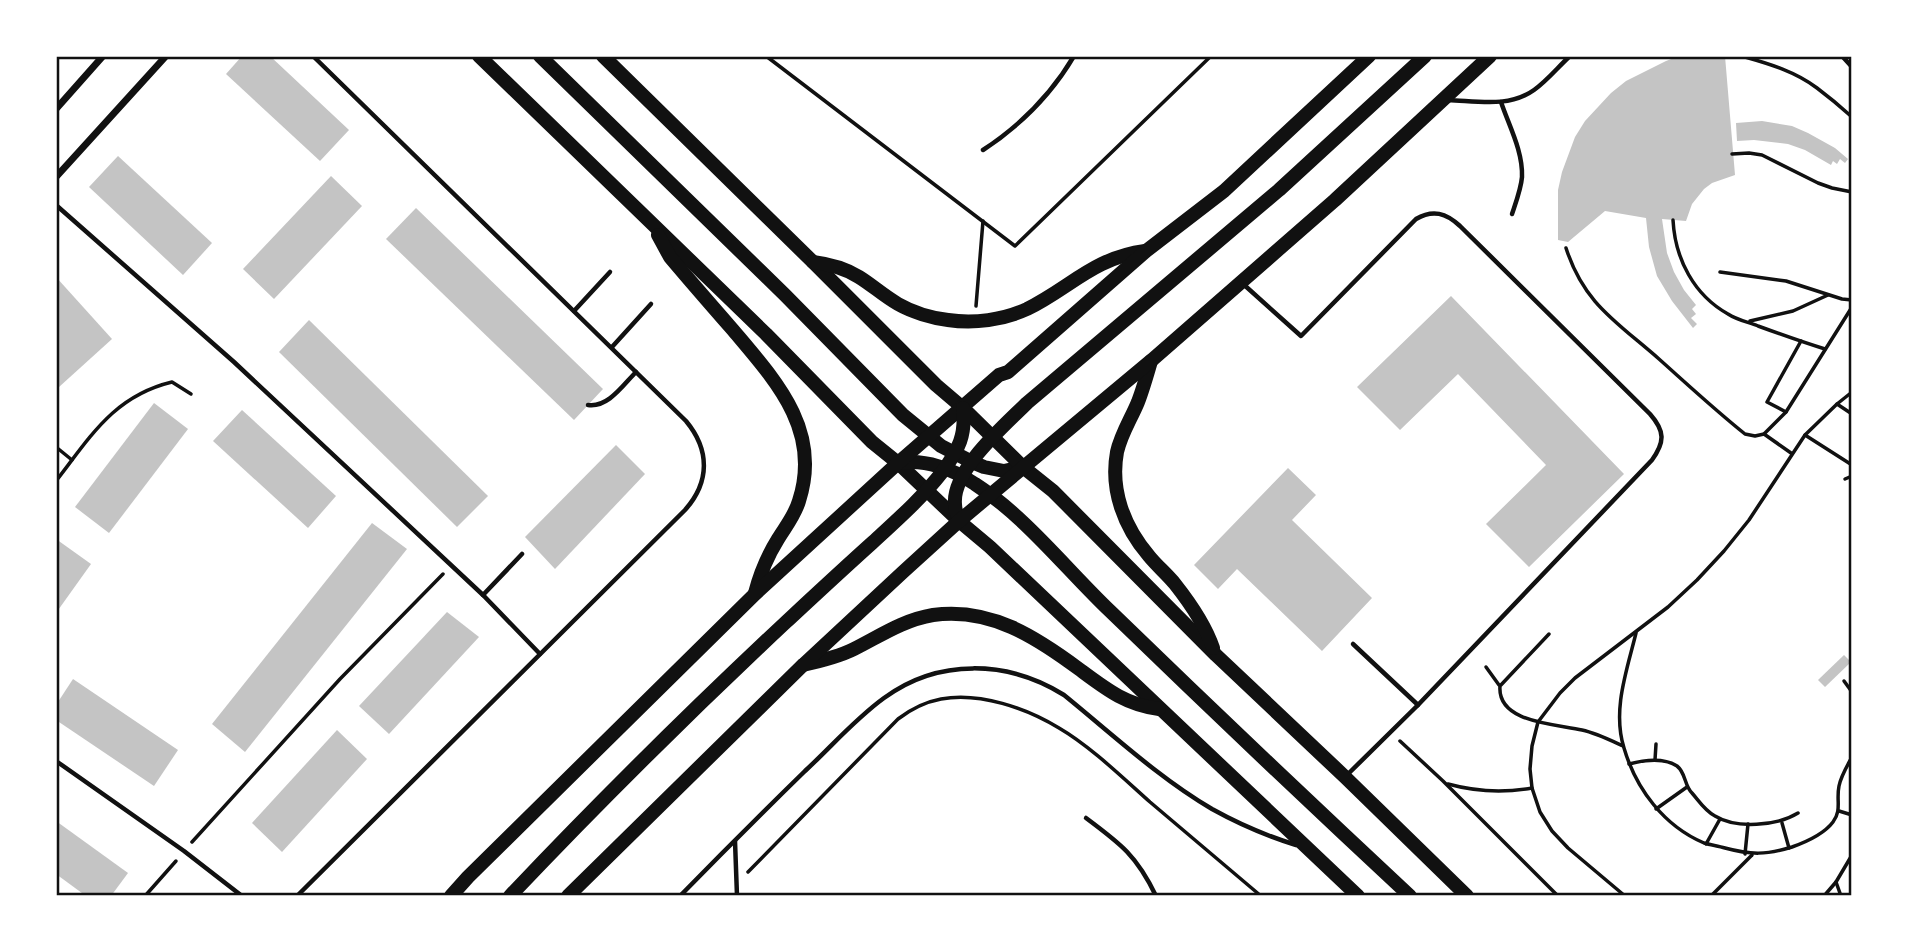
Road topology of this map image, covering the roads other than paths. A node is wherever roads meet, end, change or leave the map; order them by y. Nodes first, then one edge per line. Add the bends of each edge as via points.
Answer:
1 (103, 56) edge
2 (166, 56) edge
3 (313, 56) edge
4 (479, 56) edge
5 (540, 56) edge
6 (603, 56) edge
7 (1074, 56) edge
8 (1370, 56) edge
9 (1425, 56) edge
10 (1490, 56) edge
11 (1570, 56) edge
12 (1842, 56) edge
13 (1852, 67) edge
14 (1444, 100) junction
15 (1501, 102) junction
16 (56, 109) edge
17 (983, 150) dead end
18 (56, 177) edge
19 (56, 205) edge
20 (1512, 214) dead end
21 (648, 219) junction
22 (1146, 251) junction
23 (813, 262) junction
24 (610, 271) dead end
25 (1241, 282) junction
26 (651, 304) dead end
27 (574, 311) junction
28 (611, 347) junction
29 (1152, 360) junction
30 (636, 372) junction
31 (588, 405) dead end
32 (963, 408) junction
33 (929, 436) junction
34 (993, 437) junction
35 (955, 454) junction
36 (972, 462) junction
37 (898, 463) junction
38 (1023, 467) junction
39 (944, 469) junction
40 (962, 477) junction
41 (926, 490) junction
42 (990, 495) junction
43 (959, 521) junction
44 (522, 554) dead end
45 (755, 594) junction
46 (483, 595) junction
47 (1353, 645) dead end
48 (540, 654) junction
49 (1216, 656) junction
50 (802, 666) junction
51 (1418, 705) junction
52 (1159, 709) junction
53 (56, 761) edge
54 (1345, 777) junction
55 (1086, 818) dead end
56 (735, 840) junction
57 (1308, 848) junction
58 (242, 896) edge
59 (297, 896) edge
60 (451, 896) edge
61 (510, 896) edge
62 (568, 896) edge
63 (680, 896) edge
64 (737, 896) edge
65 (1156, 896) edge
66 (1358, 896) edge
67 (1410, 896) edge
68 (1468, 896) edge

1 - 16 street
2 - 18 street
3 - 27 lane
4 - 21 main road
5 - 33 main road
6 - 23 main road
7 - 17 lane via 1028,115
8 - 22 main road via 1224,191
9 - 34 main road via 1279,190 1027,403
10 - 14 main road
11 - 15 lane via 1527,95
12 - 13 lane
14 - 15 lane
14 - 25 main road
15 - 20 lane via 1521,165
19 - 46 lane via 234,362
21 - 37 main road
21 - 45 main road via 670,257 775,379 803,438 805,469 799,503 768,557
22 - 23 main road via 1111,259 1027,308 974,321 950,321 901,306 860,277
22 - 32 main road
23 - 32 main road
24 - 27 lane
25 - 29 main road
25 - 51 lane via 1301,336 1416,219 1425,214 1444,215 1659,424 1660,450 1652,460
26 - 28 lane
27 - 28 lane
28 - 30 lane
29 - 38 main road
29 - 49 main road via 1118,448 1118,501 1141,546 1194,609
30 - 31 lane via 606,402
30 - 48 lane via 699,439 704,460 702,482 685,510
32 - 33 main road
32 - 34 main road
32 - 35 main road via 964,432
33 - 35 main road
33 - 37 main road
34 - 36 main road
34 - 38 main road
35 - 36 main road
35 - 39 main road
36 - 38 main road via 1004,471
36 - 40 main road
37 - 39 main road via 916,461
37 - 41 main road
37 - 45 main road
38 - 42 main road
38 - 49 main road via 1053,491
39 - 40 main road
39 - 41 main road
40 - 42 main road
40 - 43 main road via 955,495
41 - 43 main road
41 - 61 main road via 713,691
42 - 43 main road
42 - 67 main road
43 - 50 main road
43 - 52 main road
44 - 46 lane
45 - 60 main road
46 - 48 lane
47 - 51 lane
48 - 59 lane
49 - 54 main road
50 - 52 main road via 840,656 915,620 967,615 1012,626 1129,702
50 - 62 main road
51 - 54 lane
52 - 57 main road
53 - 58 lane
54 - 68 main road
55 - 65 lane via 1136,860
56 - 57 lane via 883,698 930,675 982,667 1049,685 1212,809
56 - 63 lane
56 - 64 lane
57 - 66 main road

